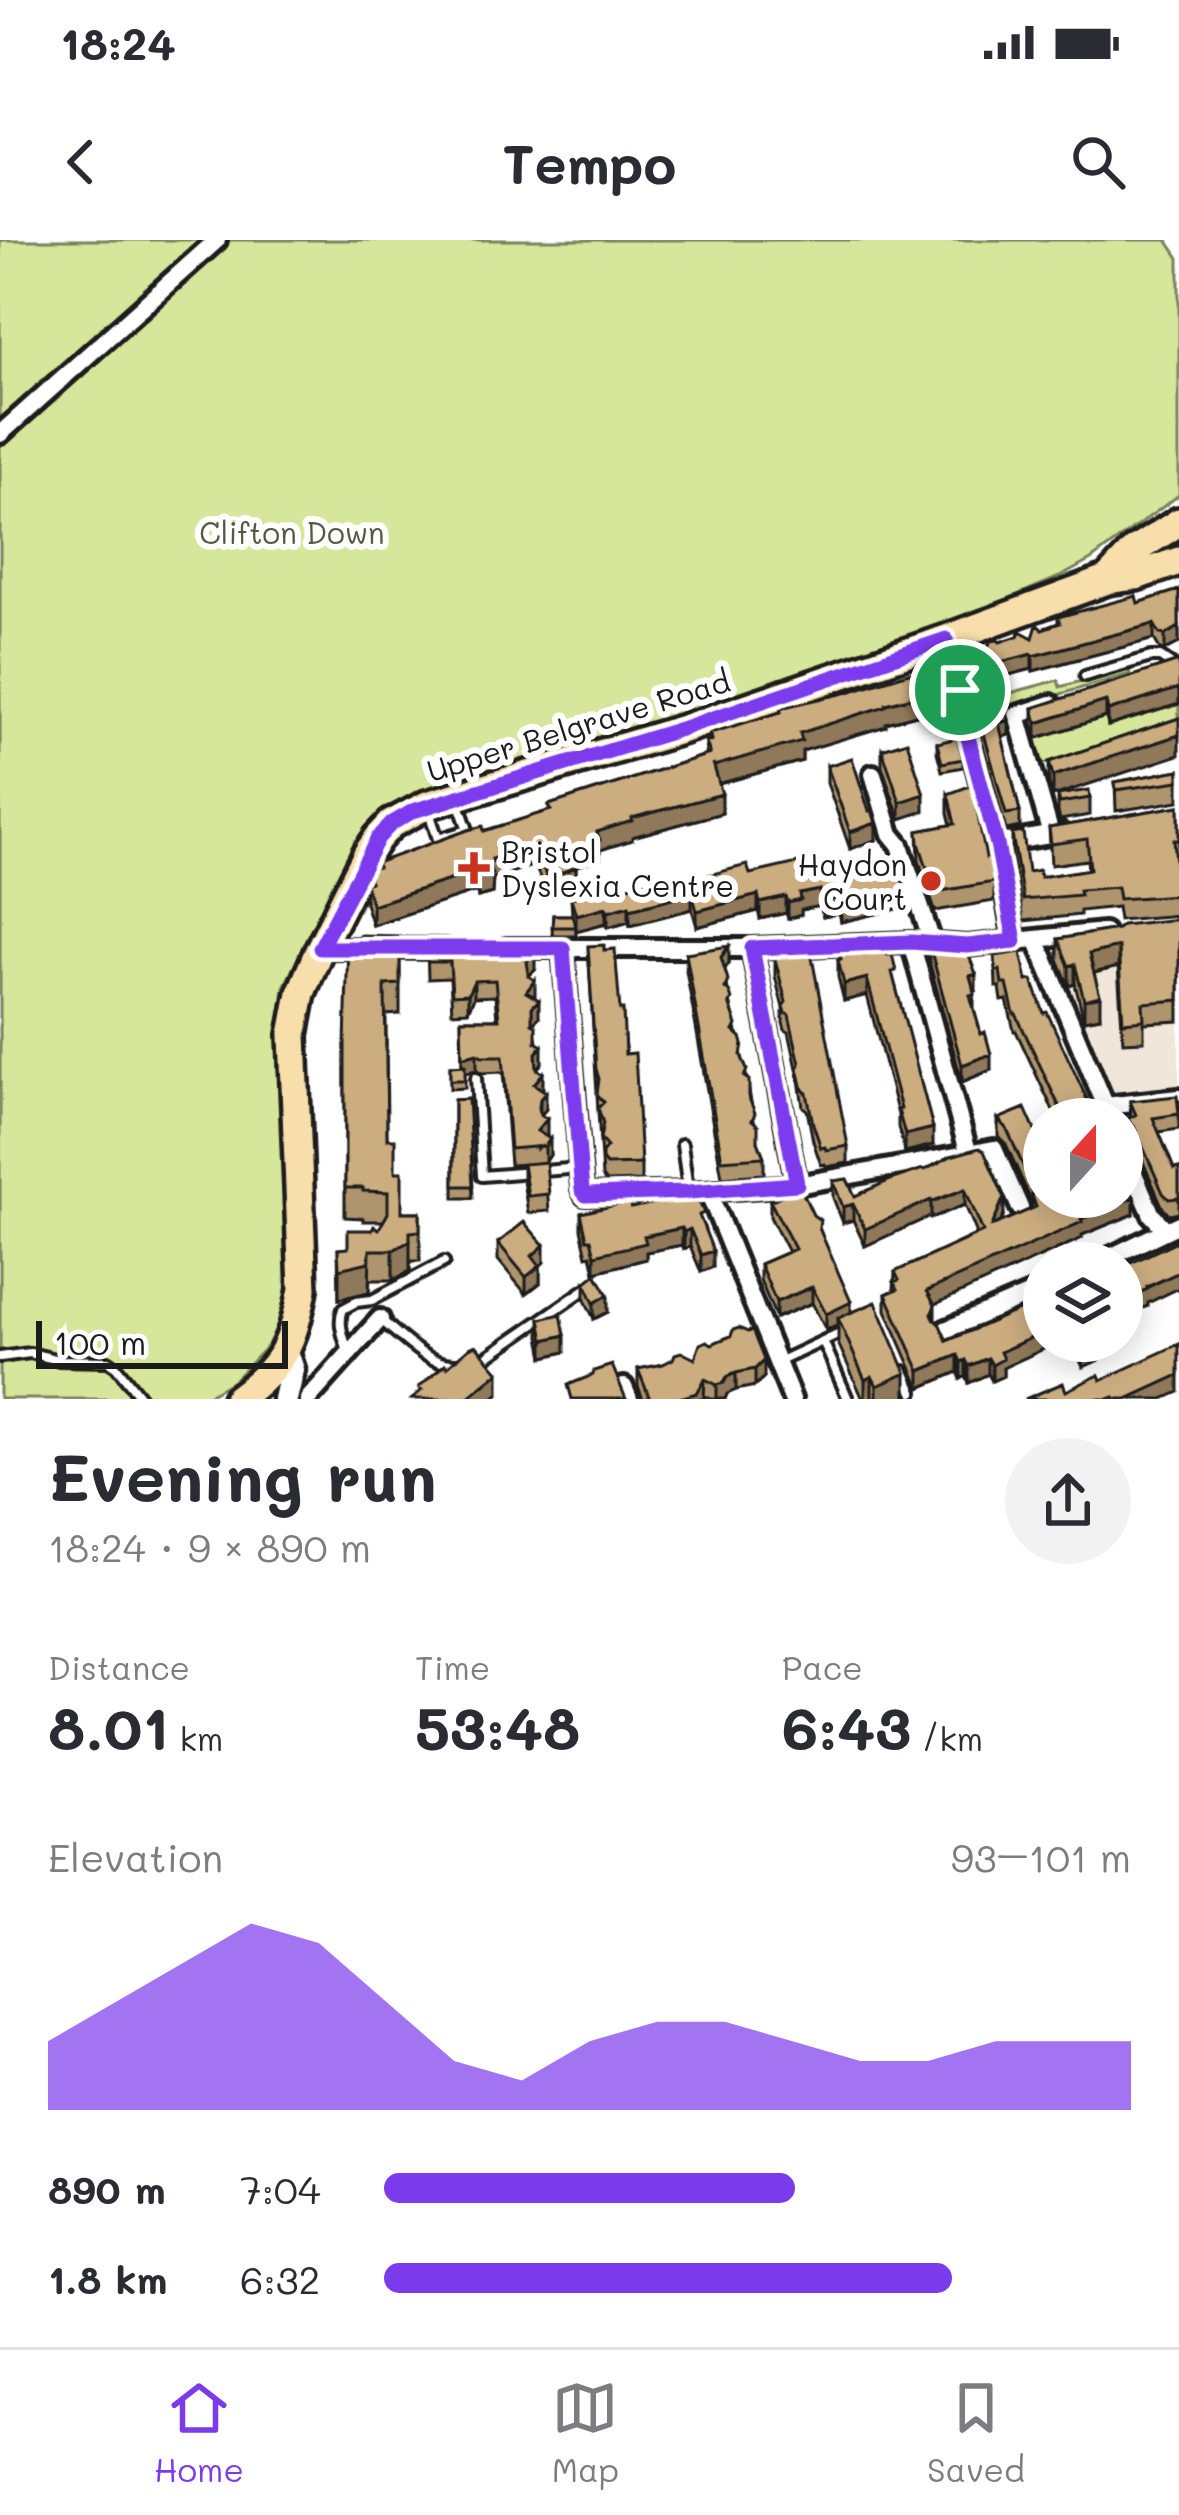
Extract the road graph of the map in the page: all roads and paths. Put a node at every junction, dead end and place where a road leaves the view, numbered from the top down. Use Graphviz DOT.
graph roads {
  1 [pos="218,240"];
  2 [pos="0,434"];
  3 [pos="1179,522"];
  4 [pos="1179,561"];
  5 [pos="1107,580"];
  6 [pos="946,639"];
  7 [pos="1175,664"];
  8 [pos="1084,685"];
  9 [pos="1061,701"];
  10 [pos="1056,767"];
  11 [pos="873,774"];
  12 [pos="1035,774"];
  13 [pos="1072,831"];
  14 [pos="1051,835"];
  15 [pos="997,844"];
  16 [pos="1115,931"];
  17 [pos="1036,940"];
  18 [pos="1015,941"];
  19 [pos="911,942"];
  20 [pos="932,942"];
  21 [pos="320,948"];
  22 [pos="563,948"];
  23 [pos="752,948"];
  24 [pos="473,949"];
  25 [pos="496,949"];
  26 [pos="476,1078"];
  27 [pos="1102,1098"];
  28 [pos="1179,1098"];
  29 [pos="1143,1106"];
  30 [pos="682,1144"];
  31 [pos="969,1155"];
  32 [pos="580,1168"];
  33 [pos="797,1184"];
  34 [pos="708,1191"];
  35 [pos="688,1192"];
  36 [pos="1143,1194"];
  37 [pos="1020,1208"];
  38 [pos="1173,1227"];
  39 [pos="1142,1242"];
  40 [pos="444,1262"];
  41 [pos="587,1288"];
  42 [pos="1023,1297"];
  43 [pos="380,1319"];
  44 [pos="860,1323"];
  45 [pos="945,1330"];
  46 [pos="823,1341"];
  47 [pos="286,1352"];
  48 [pos="349,1353"];
  49 [pos="0,1357"];
  50 [pos="899,1360"];
  51 [pos="776,1362"];
  52 [pos="913,1392"];
  53 [pos="142,1399"];
  54 [pos="238,1399"];
  55 [pos="284,1399"];
  56 [pos="308,1399"];
  57 [pos="792,1399"];
  58 [pos="848,1399"];
  1 -- 2 [label="street"];
  3 -- 5 [label="main road, Upper Belgrave Road"];
  4 -- 5 [label="main road, Upper Belgrave Road"];
  5 -- 6 [label="main road, Upper Belgrave Road"];
  6 -- 15 [label="street"];
  6 -- 21 [label="main road, Upper Belgrave Road"];
  7 -- 8 [label="street"];
  9 -- 12 [label="street"];
  10 -- 12 [label="street"];
  11 -- 20 [label="street"];
  12 -- 14 [label="street"];
  13 -- 14 [label="street"];
  14 -- 15 [label="street"];
  15 -- 18 [label="street"];
  16 -- 17 [label="street"];
  17 -- 18 [label="street"];
  17 -- 27 [label="street"];
  18 -- 20 [label="street"];
  19 -- 20 [label="street"];
  19 -- 23 [label="street"];
  19 -- 31 [label="street"];
  21 -- 24 [label="street"];
  21 -- 47 [label="main road, Upper Belgrave Road"];
  22 -- 23 [label="street"];
  22 -- 25 [label="street"];
  22 -- 32 [label="street"];
  23 -- 33 [label="street"];
  26 -- 32 [label="lane"];
  28 -- 29 [label="street"];
  30 -- 35 [label="lane"];
  31 -- 33 [label="street"];
  31 -- 37 [label="street"];
  32 -- 35 [label="street"];
  33 -- 34 [label="street"];
  34 -- 35 [label="street"];
  34 -- 51 [label="street"];
  36 -- 38 [label="street"];
  38 -- 39 [label="street"];
  40 -- 48 [label="lane"];
  41 -- 43 [label="lane"];
  42 -- 45 [label="street"];
  43 -- 48 [label="street"];
  44 -- 46 [label="lane"];
  46 -- 51 [label="lane"];
  46 -- 58 [label="lane"];
  47 -- 54 [label="main road"];
  47 -- 55 [label="main road"];
  48 -- 56 [label="street"];
  49 -- 53 [label="lane"];
  50 -- 52 [label="lane"];
  51 -- 57 [label="street"];
}
